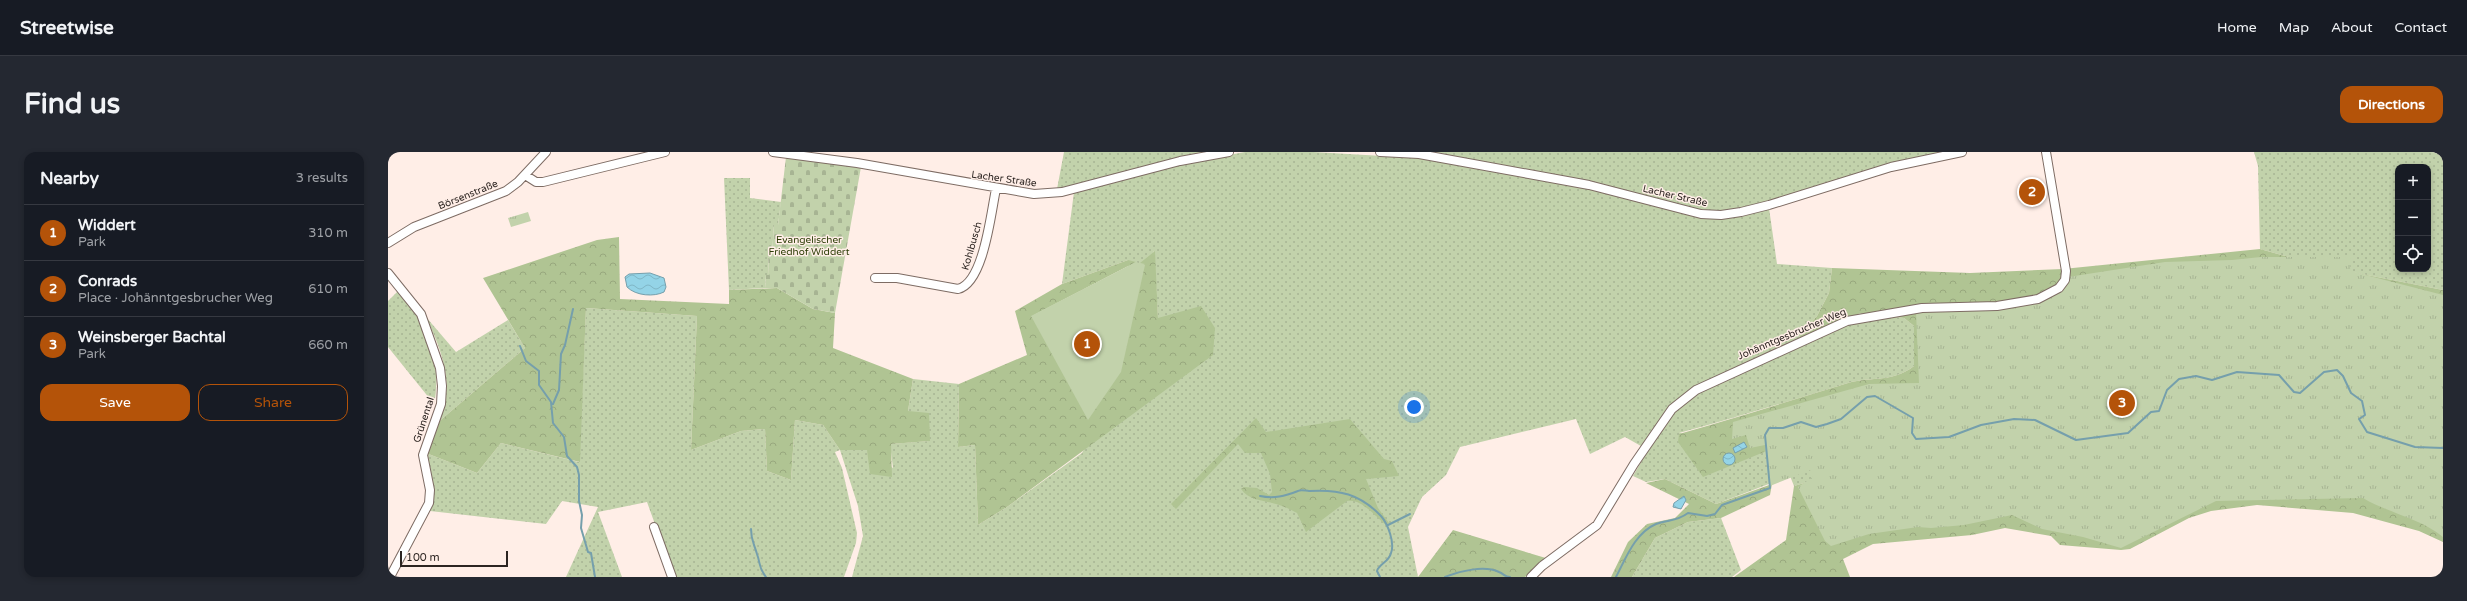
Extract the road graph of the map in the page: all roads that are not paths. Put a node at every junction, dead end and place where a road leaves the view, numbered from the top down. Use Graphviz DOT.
graph roads {
  1 [pos="546,152"];
  2 [pos="665,152"];
  3 [pos="773,152"];
  4 [pos="1230,152"];
  5 [pos="1380,152"];
  6 [pos="1962,152"];
  7 [pos="2046,152"];
  8 [pos="792,153"];
  9 [pos="823,155"];
  10 [pos="525,175"];
  11 [pos="996,189"];
  12 [pos="388,243"];
  13 [pos="388,273"];
  14 [pos="875,278"];
  15 [pos="654,527"];
  16 [pos="1531,576"];
  17 [pos="390,577"];
  18 [pos="672,577"];
  1 -- 10 [label="street, Börsenstraße"];
  2 -- 10 [label="street"];
  3 -- 8 [label="street, Lacher Straße"];
  4 -- 11 [label="street, Lacher Straße"];
  5 -- 6 [label="street, Lacher Straße"];
  7 -- 16 [label="street, Johänntgesbrucher Weg"];
  8 -- 9 [label="street, Lacher Straße"];
  9 -- 11 [label="street, Lacher Straße"];
  10 -- 12 [label="street, Börsenstraße"];
  11 -- 14 [label="street, Kohlbusch"];
  13 -- 17 [label="street, Grünental"];
  15 -- 18 [label="street"];
}
